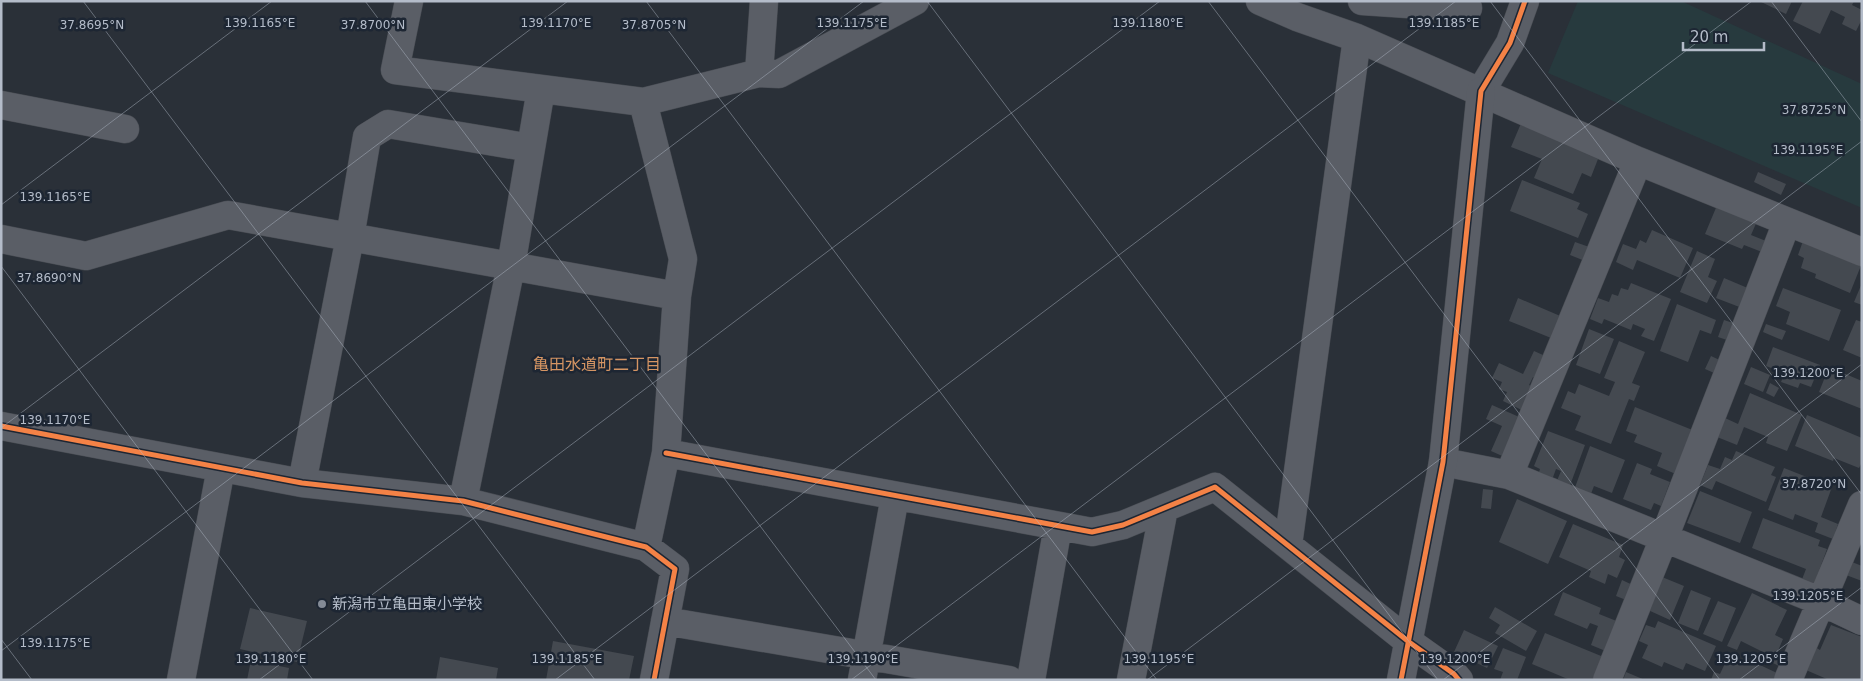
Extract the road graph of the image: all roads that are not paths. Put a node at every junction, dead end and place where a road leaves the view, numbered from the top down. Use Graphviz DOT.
graph roads {
  1 [pos="409,1"];
  2 [pos="764,1"];
  3 [pos="915,1"];
  4 [pos="1260,1"];
  5 [pos="1362,1"];
  6 [pos="1506,1"];
  7 [pos="1525,1"];
  8 [pos="1468,8"];
  9 [pos="1357,38"];
  10 [pos="1510,43"];
  11 [pos="759,73"];
  12 [pos="541,89"];
  13 [pos="1480,90"];
  14 [pos="643,102"];
  15 [pos="1,105"];
  16 [pos="125,129"];
  17 [pos="531,148"];
  18 [pos="1638,161"];
  19 [pos="1787,222"];
  20 [pos="350,237"];
  21 [pos="1,240"];
  22 [pos="1862,252"];
  23 [pos="511,266"];
  24 [pos="677,296"];
  25 [pos="1,426"];
  26 [pos="666,453"];
  27 [pos="1443,462"];
  28 [pos="222,468"];
  29 [pos="1509,475"];
  30 [pos="302,483"];
  31 [pos="895,496"];
  32 [pos="463,501"];
  33 [pos="1862,505"];
  34 [pos="1164,508"];
  35 [pos="1058,526"];
  36 [pos="1664,538"];
  37 [pos="1288,545"];
  38 [pos="646,547"];
  39 [pos="1820,601"];
  40 [pos="665,621"];
  41 [pos="1862,621"];
  42 [pos="1409,642"];
  43 [pos="864,667"];
  44 [pos="181,680"];
  45 [pos="654,680"];
  46 [pos="1009,680"];
  47 [pos="1031,680"];
  48 [pos="1131,680"];
  49 [pos="1401,680"];
  50 [pos="1459,680"];
  51 [pos="1607,680"];
  52 [pos="1788,680"];
  1 -- 12 [label="street"];
  2 -- 11 [label="street"];
  3 -- 11 [label="street"];
  4 -- 9 [label="street"];
  5 -- 8 [label="street"];
  6 -- 10 [label="street"];
  7 -- 10 [label="street"];
  9 -- 13 [label="street"];
  9 -- 37 [label="street"];
  10 -- 13 [label="street"];
  11 -- 14 [label="street"];
  12 -- 14 [label="street"];
  12 -- 17 [label="street"];
  13 -- 18 [label="street"];
  13 -- 27 [label="street"];
  14 -- 24 [label="street"];
  15 -- 16 [label="street"];
  17 -- 20 [label="street"];
  17 -- 23 [label="street"];
  18 -- 19 [label="street"];
  18 -- 29 [label="street"];
  19 -- 22 [label="street"];
  19 -- 36 [label="street"];
  20 -- 21 [label="street"];
  20 -- 23 [label="street"];
  20 -- 30 [label="street"];
  23 -- 24 [label="street"];
  23 -- 32 [label="street"];
  24 -- 26 [label="street"];
  25 -- 28 [label="street"];
  26 -- 31 [label="street"];
  26 -- 38 [label="street"];
  27 -- 29 [label="street"];
  27 -- 42 [label="street"];
  28 -- 30 [label="street"];
  28 -- 44 [label="street"];
  29 -- 36 [label="street"];
  30 -- 32 [label="street"];
  31 -- 35 [label="street"];
  31 -- 43 [label="street"];
  32 -- 38 [label="street"];
  33 -- 39 [label="street"];
  34 -- 35 [label="street"];
  34 -- 37 [label="street"];
  34 -- 48 [label="street"];
  35 -- 47 [label="street"];
  36 -- 39 [label="street"];
  36 -- 51 [label="street"];
  37 -- 42 [label="street"];
  38 -- 40 [label="street"];
  39 -- 41 [label="street"];
  39 -- 52 [label="street"];
  40 -- 43 [label="street"];
  40 -- 45 [label="street"];
  42 -- 49 [label="street"];
  42 -- 50 [label="street"];
  43 -- 46 [label="street"];
}
